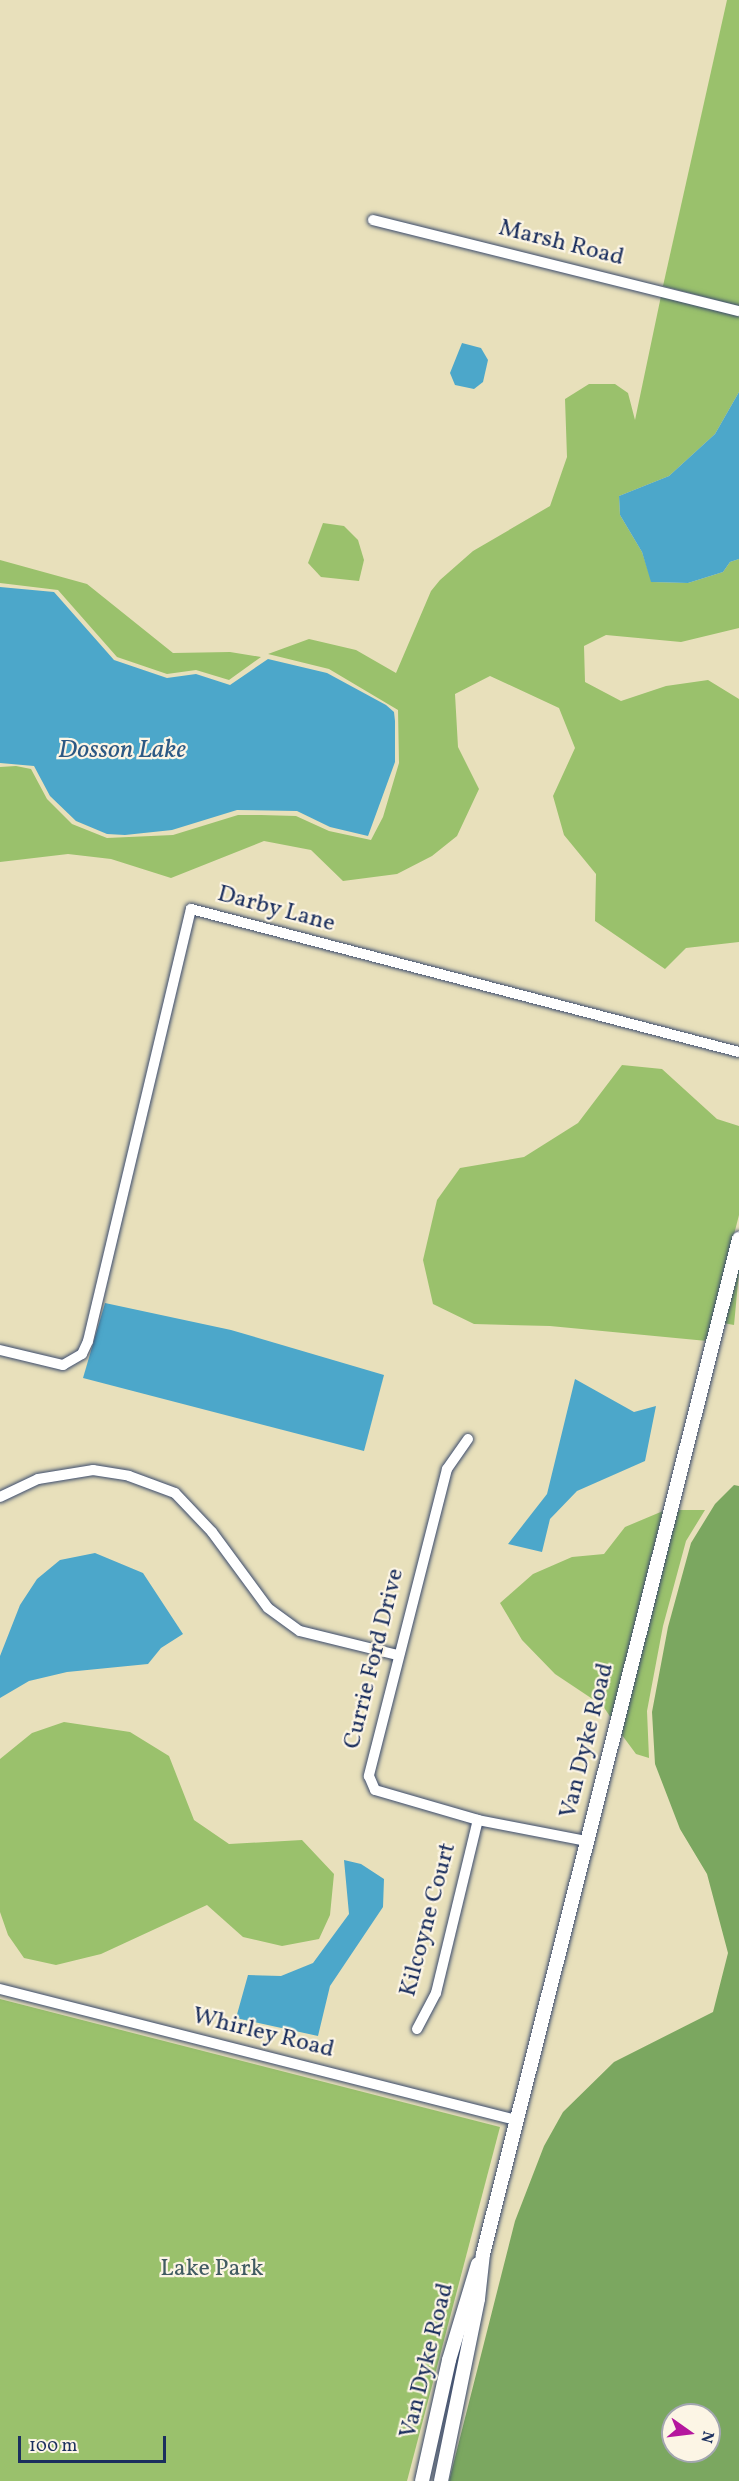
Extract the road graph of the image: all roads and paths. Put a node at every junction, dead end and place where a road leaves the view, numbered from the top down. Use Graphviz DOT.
graph roads {
  1 [pos="373,220"];
  2 [pos="739,311"];
  3 [pos="739,1052"];
  4 [pos="739,1239"];
  5 [pos="0,1350"];
  6 [pos="468,1439"];
  7 [pos="0,1497"];
  8 [pos="398,1655"];
  9 [pos="478,1820"];
  10 [pos="586,1841"];
  11 [pos="0,1989"];
  12 [pos="417,2029"];
  13 [pos="516,2120"];
  14 [pos="483,2254"];
  15 [pos="422,2481"];
  16 [pos="441,2481"];
  1 -- 2 [label="street, Marsh Road"];
  3 -- 5 [label="street, Darby Lane"];
  4 -- 10 [label="main road, Van Dyke Road"];
  6 -- 8 [label="street, Currie Ford Drive"];
  7 -- 8 [label="street"];
  8 -- 9 [label="street, Currie Ford Drive"];
  9 -- 10 [label="street, Currie Ford Drive"];
  9 -- 12 [label="street, Kilcoyne Court"];
  10 -- 13 [label="main road, Van Dyke Road"];
  11 -- 13 [label="street, Whirley Road"];
  13 -- 14 [label="main road, Van Dyke Road"];
  14 -- 15 [label="main road, Van Dyke Road"];
  14 -- 16 [label="main road, Van Dyke Road"];
}
